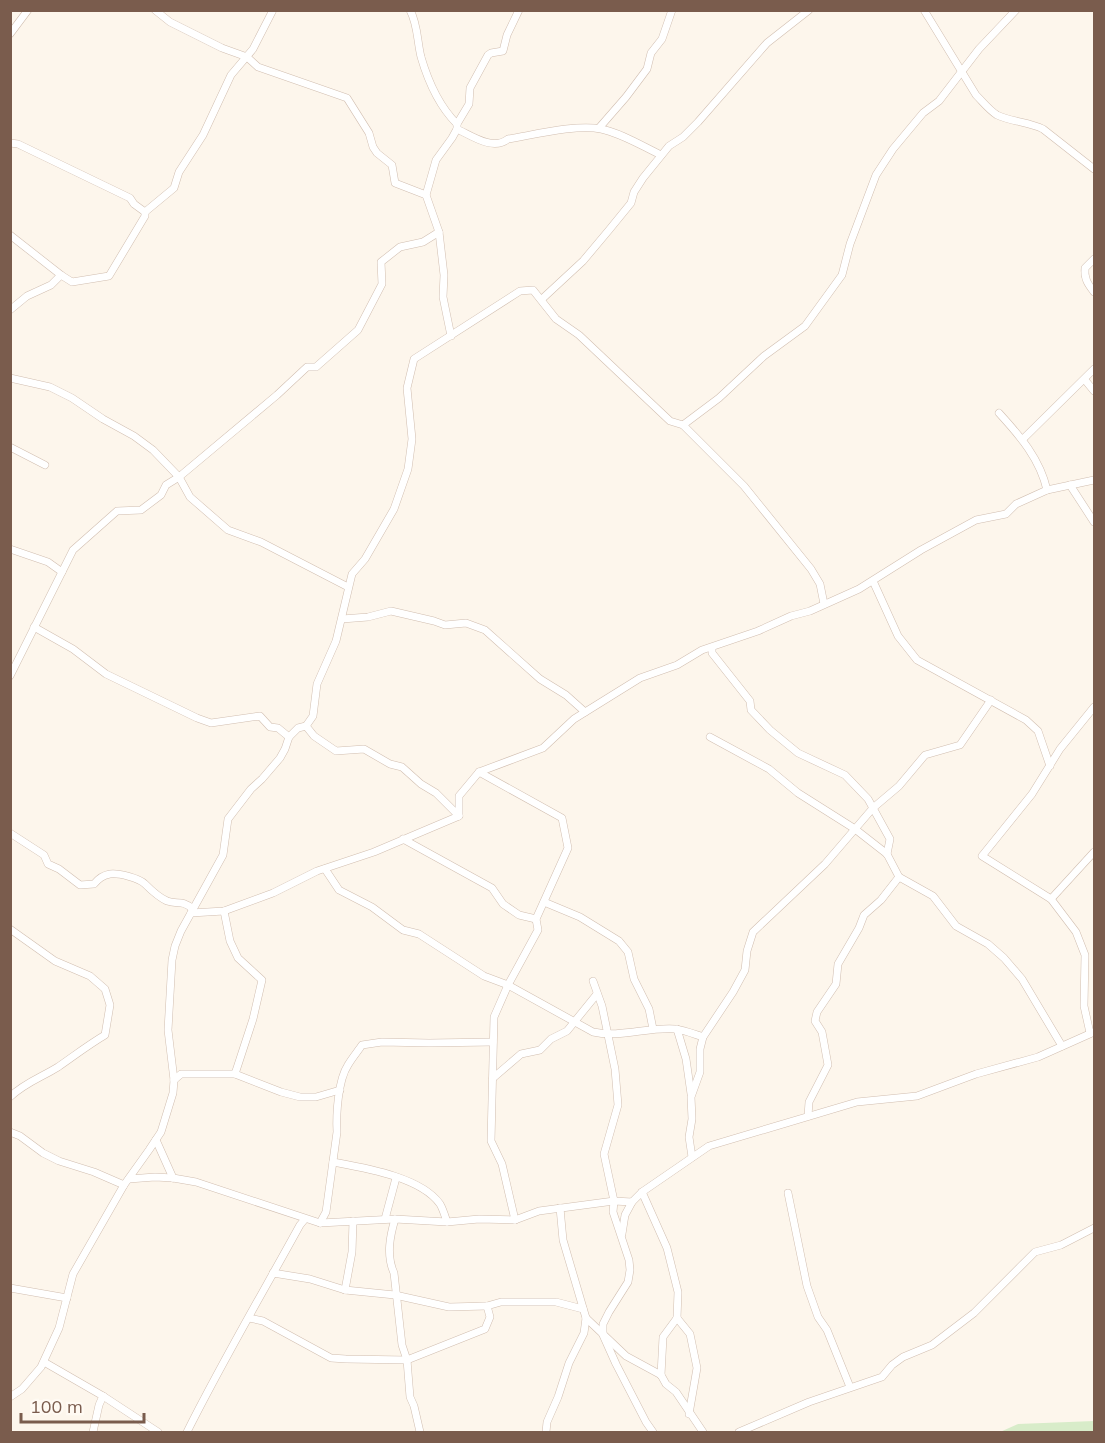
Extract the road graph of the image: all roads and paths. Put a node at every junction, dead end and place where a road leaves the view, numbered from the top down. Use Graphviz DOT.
graph roads {
  1 [pos="28,10"];
  2 [pos="155,10"];
  3 [pos="273,10"];
  4 [pos="410,10"];
  5 [pos="519,10"];
  6 [pos="672,10"];
  7 [pos="809,10"];
  8 [pos="924,10"];
  9 [pos="1016,10"];
  10 [pos="10,34"];
  11 [pos="247,57"];
  12 [pos="962,72"];
  13 [pos="457,126"];
  14 [pos="599,128"];
  15 [pos="10,142"];
  16 [pos="661,155"];
  17 [pos="1095,169"];
  18 [pos="426,195"];
  19 [pos="145,212"];
  20 [pos="439,232"];
  21 [pos="10,235"];
  22 [pos="1095,259"];
  23 [pos="61,275"];
  24 [pos="1095,292"];
  25 [pos="542,299"];
  26 [pos="10,310"];
  27 [pos="451,336"];
  28 [pos="1095,369"];
  29 [pos="10,378"];
  30 [pos="1085,380"];
  31 [pos="1095,391"];
  32 [pos="999,413"];
  33 [pos="683,424"];
  34 [pos="1023,439"];
  35 [pos="10,447"];
  36 [pos="45,465"];
  37 [pos="179,477"];
  38 [pos="1095,480"];
  39 [pos="1070,485"];
  40 [pos="1047,490"];
  41 [pos="1095,522"];
  42 [pos="10,549"];
  43 [pos="62,572"];
  44 [pos="873,581"];
  45 [pos="348,587"];
  46 [pos="824,604"];
  47 [pos="342,619"];
  48 [pos="34,627"];
  49 [pos="712,648"];
  50 [pos="10,676"];
  51 [pos="991,700"];
  52 [pos="1095,707"];
  53 [pos="585,712"];
  54 [pos="306,726"];
  55 [pos="288,737"];
  56 [pos="710,737"];
  57 [pos="1050,766"];
  58 [pos="479,772"];
  59 [pos="873,808"];
  60 [pos="459,816"];
  61 [pos="855,829"];
  62 [pos="10,833"];
  63 [pos="403,839"];
  64 [pos="1095,852"];
  65 [pos="887,854"];
  66 [pos="325,869"];
  67 [pos="899,877"];
  68 [pos="1051,899"];
  69 [pos="544,902"];
  70 [pos="192,911"];
  71 [pos="224,911"];
  72 [pos="536,919"];
  73 [pos="10,929"];
  74 [pos="593,981"];
  75 [pos="508,985"];
  76 [pos="597,994"];
  77 [pos="574,1023"];
  78 [pos="653,1029"];
  79 [pos="677,1029"];
  80 [pos="1092,1033"];
  81 [pos="607,1035"];
  82 [pos="703,1037"];
  83 [pos="493,1042"];
  84 [pos="1062,1046"];
  85 [pos="235,1074"];
  86 [pos="493,1078"];
  87 [pos="174,1080"];
  88 [pos="340,1090"];
  89 [pos="10,1097"];
  90 [pos="691,1097"];
  91 [pos="808,1116"];
  92 [pos="10,1132"];
  93 [pos="156,1140"];
  94 [pos="692,1157"];
  95 [pos="333,1162"];
  96 [pos="173,1178"];
  97 [pos="396,1178"];
  98 [pos="126,1182"];
  99 [pos="642,1192"];
  100 [pos="788,1193"];
  101 [pos="614,1201"];
  102 [pos="632,1202"];
  103 [pos="560,1208"];
  104 [pos="305,1219"];
  105 [pos="385,1219"];
  106 [pos="395,1219"];
  107 [pos="515,1220"];
  108 [pos="353,1221"];
  109 [pos="447,1222"];
  110 [pos="320,1223"];
  111 [pos="1095,1228"];
  112 [pos="621,1236"];
  113 [pos="273,1273"];
  114 [pos="10,1288"];
  115 [pos="345,1290"];
  116 [pos="395,1295"];
  117 [pos="67,1298"];
  118 [pos="487,1306"];
  119 [pos="584,1309"];
  120 [pos="249,1318"];
  121 [pos="586,1318"];
  122 [pos="677,1318"];
  123 [pos="603,1335"];
  124 [pos="407,1360"];
  125 [pos="44,1362"];
  126 [pos="661,1375"];
  127 [pos="850,1388"];
  128 [pos="103,1396"];
  129 [pos="10,1397"];
  130 [pos="689,1414"];
  131 [pos="93,1432"];
  132 [pos="158,1432"];
  133 [pos="187,1432"];
  134 [pos="420,1432"];
  135 [pos="546,1432"];
  136 [pos="653,1432"];
  137 [pos="703,1432"];
  138 [pos="739,1432"];
  1 -- 10 [label="street"];
  2 -- 11 [label="street"];
  3 -- 11 [label="street"];
  4 -- 13 [label="street"];
  5 -- 13 [label="street"];
  6 -- 14 [label="street"];
  7 -- 16 [label="street"];
  8 -- 12 [label="street"];
  9 -- 12 [label="street"];
  11 -- 18 [label="street"];
  11 -- 19 [label="street"];
  12 -- 17 [label="street"];
  12 -- 33 [label="street"];
  13 -- 14 [label="street"];
  13 -- 18 [label="street"];
  14 -- 16 [label="street"];
  15 -- 19 [label="street"];
  16 -- 25 [label="street"];
  18 -- 20 [label="street"];
  19 -- 23 [label="street"];
  20 -- 27 [label="street"];
  20 -- 37 [label="street"];
  21 -- 23 [label="street"];
  22 -- 24 [label="street"];
  23 -- 26 [label="street"];
  25 -- 27 [label="street"];
  25 -- 33 [label="street"];
  27 -- 45 [label="street"];
  28 -- 30 [label="street"];
  29 -- 37 [label="street"];
  30 -- 31 [label="street"];
  30 -- 34 [label="street"];
  32 -- 34 [label="street"];
  33 -- 46 [label="street"];
  34 -- 40 [label="street"];
  35 -- 36 [label="street"];
  37 -- 43 [label="street"];
  37 -- 45 [label="street"];
  38 -- 39 [label="street"];
  39 -- 40 [label="street"];
  39 -- 41 [label="street"];
  40 -- 44 [label="street"];
  42 -- 43 [label="street"];
  43 -- 48 [label="street"];
  44 -- 46 [label="street"];
  44 -- 51 [label="street"];
  45 -- 47 [label="street"];
  46 -- 49 [label="street"];
  47 -- 53 [label="street"];
  47 -- 54 [label="street"];
  48 -- 50 [label="street"];
  48 -- 55 [label="street"];
  49 -- 53 [label="street"];
  49 -- 59 [label="street"];
  51 -- 57 [label="street"];
  51 -- 59 [label="street"];
  52 -- 57 [label="street"];
  53 -- 58 [label="street"];
  54 -- 55 [label="street"];
  54 -- 60 [label="street"];
  55 -- 70 [label="street"];
  56 -- 61 [label="street"];
  57 -- 68 [label="street"];
  58 -- 60 [label="street"];
  58 -- 69 [label="street"];
  59 -- 61 [label="street"];
  59 -- 65 [label="street"];
  60 -- 63 [label="street"];
  61 -- 65 [label="street"];
  61 -- 82 [label="street"];
  62 -- 70 [label="street"];
  63 -- 66 [label="street"];
  63 -- 72 [label="street"];
  64 -- 68 [label="street"];
  65 -- 67 [label="street"];
  66 -- 71 [label="street"];
  66 -- 75 [label="street"];
  67 -- 84 [label="street"];
  67 -- 91 [label="street"];
  68 -- 80 [label="street"];
  69 -- 72 [label="street"];
  69 -- 78 [label="street"];
  70 -- 71 [label="street"];
  70 -- 87 [label="street"];
  71 -- 85 [label="street"];
  72 -- 75 [label="street"];
  73 -- 89 [label="street"];
  74 -- 76 [label="street"];
  75 -- 77 [label="street"];
  75 -- 83 [label="street"];
  76 -- 77 [label="street"];
  76 -- 81 [label="street"];
  77 -- 81 [label="street"];
  77 -- 86 [label="street"];
  78 -- 79 [label="street"];
  78 -- 81 [label="street"];
  79 -- 82 [label="street"];
  79 -- 90 [label="street"];
  80 -- 84 [label="street"];
  81 -- 101 [label="street"];
  82 -- 90 [label="street"];
  83 -- 86 [label="street"];
  83 -- 88 [label="street"];
  84 -- 91 [label="street"];
  85 -- 87 [label="street"];
  85 -- 88 [label="street"];
  86 -- 107 [label="street"];
  87 -- 93 [label="street"];
  88 -- 95 [label="street"];
  90 -- 94 [label="street"];
  91 -- 94 [label="street"];
  92 -- 98 [label="street"];
  93 -- 96 [label="street"];
  93 -- 98 [label="street"];
  94 -- 99 [label="street"];
  95 -- 97 [label="street"];
  95 -- 110 [label="street"];
  96 -- 98 [label="street"];
  96 -- 104 [label="street"];
  97 -- 105 [label="street"];
  97 -- 109 [label="street"];
  98 -- 117 [label="street"];
  99 -- 102 [label="street"];
  99 -- 122 [label="street"];
  100 -- 127 [label="street"];
  101 -- 102 [label="street"];
  101 -- 103 [label="street"];
  101 -- 112 [label="street"];
  102 -- 112 [label="street"];
  103 -- 107 [label="street"];
  103 -- 119 [label="street"];
  104 -- 110 [label="street"];
  104 -- 113 [label="street"];
  105 -- 106 [label="street"];
  105 -- 108 [label="street"];
  106 -- 109 [label="street"];
  106 -- 116 [label="street"];
  107 -- 109 [label="street"];
  108 -- 110 [label="street"];
  108 -- 115 [label="street"];
  111 -- 127 [label="street"];
  112 -- 123 [label="street"];
  113 -- 115 [label="street"];
  113 -- 120 [label="street"];
  114 -- 117 [label="street"];
  115 -- 116 [label="street"];
  116 -- 118 [label="street"];
  116 -- 124 [label="street"];
  117 -- 125 [label="street"];
  118 -- 119 [label="street"];
  118 -- 124 [label="street"];
  119 -- 121 [label="street"];
  120 -- 124 [label="street"];
  120 -- 133 [label="street"];
  121 -- 123 [label="street"];
  121 -- 135 [label="street"];
  122 -- 126 [label="street"];
  122 -- 130 [label="street"];
  123 -- 126 [label="street"];
  123 -- 136 [label="street"];
  124 -- 134 [label="street"];
  125 -- 128 [label="street"];
  125 -- 129 [label="street"];
  126 -- 130 [label="street"];
  127 -- 138 [label="street"];
  128 -- 131 [label="street"];
  128 -- 132 [label="street"];
  130 -- 137 [label="street"];
}
